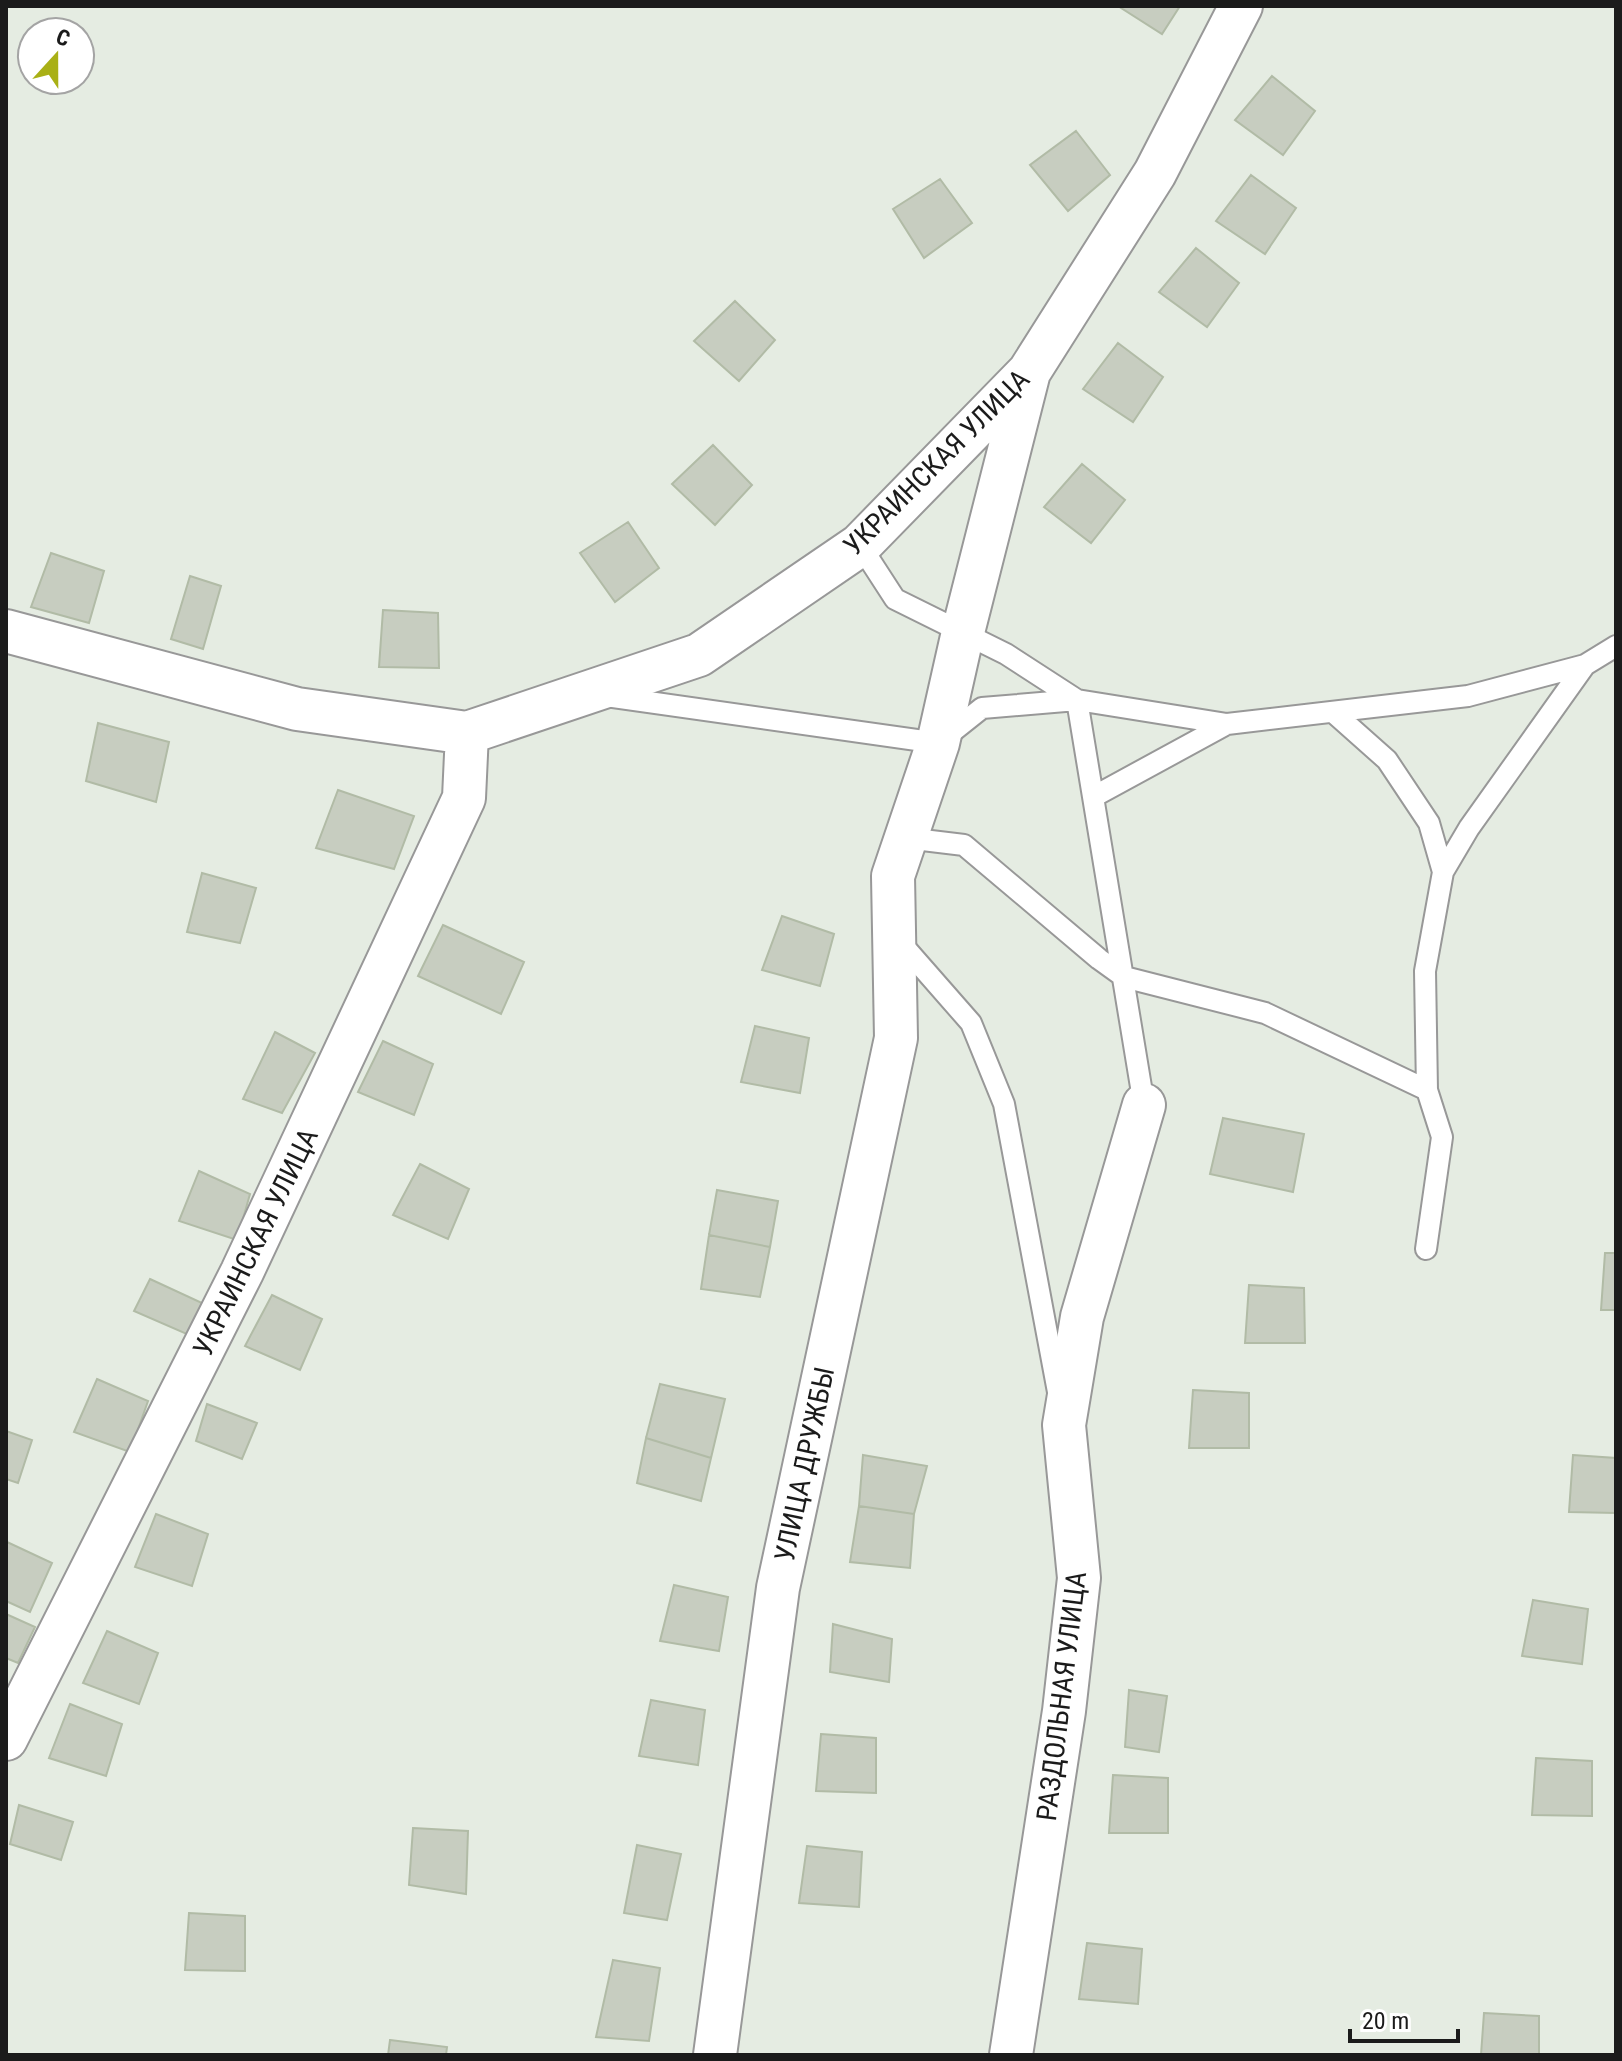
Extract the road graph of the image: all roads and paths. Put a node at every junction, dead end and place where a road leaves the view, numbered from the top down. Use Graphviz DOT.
graph roads {
  1 [pos="1241,6"];
  2 [pos="1029,372"];
  3 [pos="860,545"];
  4 [pos="6,631"];
  5 [pos="963,632"];
  6 [pos="1616,646"];
  7 [pos="1585,665"];
  8 [pos="587,693"];
  9 [pos="1077,700"];
  10 [pos="1333,712"];
  11 [pos="1227,724"];
  12 [pos="467,733"];
  13 [pos="938,743"];
  14 [pos="1093,797"];
  15 [pos="900,857"];
  16 [pos="1443,872"];
  17 [pos="894,936"];
  18 [pos="1124,977"];
  19 [pos="1427,1090"];
  20 [pos="1144,1105"];
  21 [pos="1426,1249"];
  22 [pos="1064,1425"];
  23 [pos="6,1739"];
  24 [pos="715,2055"];
  25 [pos="1011,2055"];
  1 -- 2 [label="street, УКРАИНСКАЯ УЛИЦА"];
  2 -- 3 [label="street, УКРАИНСКАЯ УЛИЦА"];
  2 -- 5 [label="street, УЛИЦА ДРУЖБЫ"];
  3 -- 5 [label="lane"];
  3 -- 8 [label="street, УКРАИНСКАЯ УЛИЦА"];
  4 -- 12 [label="street, УКРАИНСКАЯ УЛИЦА"];
  5 -- 9 [label="lane"];
  5 -- 13 [label="street, УЛИЦА ДРУЖБЫ"];
  6 -- 7 [label="lane"];
  7 -- 10 [label="lane"];
  7 -- 16 [label="lane"];
  8 -- 12 [label="street, УКРАИНСКАЯ УЛИЦА"];
  8 -- 13 [label="lane"];
  9 -- 11 [label="lane"];
  9 -- 13 [label="lane"];
  9 -- 14 [label="lane"];
  10 -- 11 [label="lane"];
  10 -- 16 [label="lane"];
  11 -- 14 [label="lane"];
  12 -- 23 [label="street, УКРАИНСКАЯ УЛИЦА"];
  13 -- 15 [label="street, УЛИЦА ДРУЖБЫ"];
  14 -- 18 [label="lane"];
  15 -- 17 [label="street, УЛИЦА ДРУЖБЫ"];
  15 -- 18 [label="lane"];
  16 -- 19 [label="lane"];
  17 -- 22 [label="lane"];
  17 -- 24 [label="street, УЛИЦА ДРУЖБЫ"];
  18 -- 19 [label="lane"];
  18 -- 20 [label="lane"];
  19 -- 21 [label="lane"];
  20 -- 22 [label="street, РАЗДОЛЬНАЯ УЛИЦА"];
  22 -- 25 [label="street, РАЗДОЛЬНАЯ УЛИЦА"];
}
